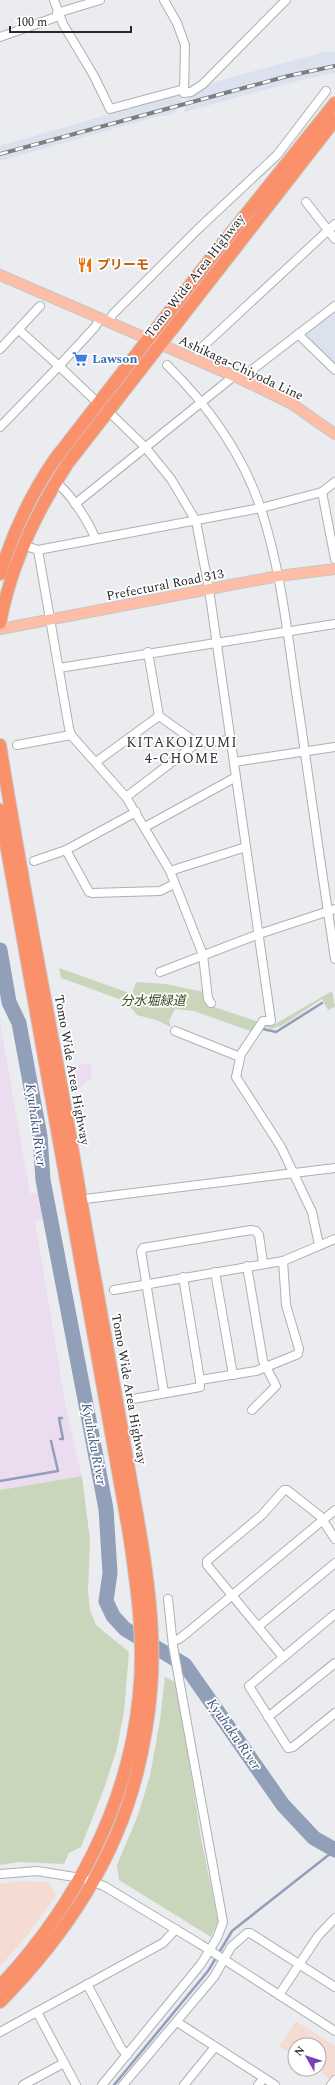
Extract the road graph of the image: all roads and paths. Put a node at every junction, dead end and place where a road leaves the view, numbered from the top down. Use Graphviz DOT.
graph roads {
  1 [pos="54,0"];
  2 [pos="100,0"];
  3 [pos="164,0"];
  4 [pos="286,0"];
  5 [pos="58,15"];
  6 [pos="0,37"];
  7 [pos="184,88"];
  8 [pos="326,91"];
  9 [pos="335,103"];
  10 [pos="335,120"];
  11 [pos="306,202"];
  12 [pos="335,224"];
  13 [pos="328,229"];
  14 [pos="335,239"];
  15 [pos="0,275"];
  16 [pos="40,306"];
  17 [pos="335,306"];
  18 [pos="104,321"];
  19 [pos="19,330"];
  20 [pos="298,334"];
  21 [pos="148,339"];
  22 [pos="160,344"];
  23 [pos="0,349"];
  24 [pos="198,351"];
  25 [pos="167,365"];
  26 [pos="60,366"];
  27 [pos="335,370"];
  28 [pos="239,378"];
  29 [pos="202,402"];
  30 [pos="98,403"];
  31 [pos="108,411"];
  32 [pos="0,427"];
  33 [pos="335,434"];
  34 [pos="145,448"];
  35 [pos="56,482"];
  36 [pos="335,482"];
  37 [pos="322,492"];
  38 [pos="75,504"];
  39 [pos="261,508"];
  40 [pos="196,521"];
  41 [pos="333,536"];
  42 [pos="95,538"];
  43 [pos="23,545"];
  44 [pos="38,550"];
  45 [pos="335,559"];
  46 [pos="2,560"];
  47 [pos="335,569"];
  48 [pos="0,574"];
  49 [pos="278,576"];
  50 [pos="209,589"];
  51 [pos="50,620"];
  52 [pos="0,623"];
  53 [pos="335,624"];
  54 [pos="0,629"];
  55 [pos="287,631"];
  56 [pos="217,642"];
  57 [pos="148,652"];
  58 [pos="59,668"];
  59 [pos="159,716"];
  60 [pos="71,734"];
  61 [pos="231,740"];
  62 [pos="197,743"];
  63 [pos="0,745"];
  64 [pos="18,745"];
  65 [pos="335,747"];
  66 [pos="305,752"];
  67 [pos="96,762"];
  68 [pos="234,762"];
  69 [pos="236,777"];
  70 [pos="126,797"];
  71 [pos="0,810"];
  72 [pos="136,812"];
  73 [pos="145,827"];
  74 [pos="246,847"];
  75 [pos="66,850"];
  76 [pos="34,861"];
  77 [pos="170,871"];
  78 [pos="174,884"];
  79 [pos="332,910"];
  80 [pos="259,934"];
  81 [pos="203,955"];
  82 [pos="335,959"];
  83 [pos="160,972"];
  84 [pos="211,1003"];
  85 [pos="175,1031"];
  86 [pos="240,1057"];
  87 [pos="335,1168"];
  88 [pos="294,1174"];
  89 [pos="76,1200"];
  90 [pos="335,1239"];
  91 [pos="319,1246"];
  92 [pos="283,1260"];
  93 [pos="263,1263"];
  94 [pos="247,1266"];
  95 [pos="215,1272"];
  96 [pos="183,1278"];
  97 [pos="146,1284"];
  98 [pos="114,1290"];
  99 [pos="265,1368"];
  100 [pos="232,1375"];
  101 [pos="200,1380"];
  102 [pos="164,1392"];
  103 [pos="133,1399"];
  104 [pos="252,1410"];
  105 [pos="335,1510"];
  106 [pos="324,1520"];
  107 [pos="335,1539"];
  108 [pos="335,1563"];
  109 [pos="233,1595"];
  110 [pos="168,1599"];
  111 [pos="335,1614"];
  112 [pos="259,1626"];
  113 [pos="173,1643"];
  114 [pos="283,1657"];
  115 [pos="335,1663"];
  116 [pos="335,1713"];
  117 [pos="268,1717"];
  118 [pos="0,1874"];
  119 [pos="81,1878"];
  120 [pos="93,1882"];
  121 [pos="335,1918"];
  122 [pos="176,1929"];
  123 [pos="217,1955"];
  124 [pos="299,1964"];
  125 [pos="87,1984"];
  126 [pos="0,1986"];
  127 [pos="335,1987"];
  128 [pos="279,1995"];
  129 [pos="0,2002"];
  130 [pos="37,2012"];
  131 [pos="176,2022"];
  132 [pos="335,2031"];
  133 [pos="0,2032"];
  134 [pos="215,2048"];
  135 [pos="127,2054"];
  136 [pos="64,2063"];
  137 [pos="264,2078"];
  138 [pos="335,2080"];
  139 [pos="23,2085"];
  140 [pos="76,2085"];
  141 [pos="102,2085"];
  142 [pos="123,2085"];
  143 [pos="184,2085"];
  144 [pos="258,2085"];
  145 [pos="276,2085"];
  146 [pos="331,2085"];
  1 -- 5 [label="street"];
  2 -- 5 [label="street"];
  3 -- 7 [label="street"];
  4 -- 7 [label="street"];
  5 -- 6 [label="street"];
  5 -- 7 [label="street"];
  8 -- 18 [label="street"];
  9 -- 21 [label="highway, Tomo Wide Area Highway"];
  10 -- 22 [label="highway, Tomo Wide Area Highway"];
  11 -- 13 [label="street"];
  12 -- 13 [label="street"];
  13 -- 14 [label="street"];
  13 -- 24 [label="street"];
  15 -- 18 [label="main road, Ashikaga-Chiyoda Line"];
  16 -- 19 [label="street"];
  17 -- 20 [label="street"];
  18 -- 21 [label="main road, Ashikaga-Chiyoda Line"];
  18 -- 26 [label="street"];
  19 -- 23 [label="street"];
  19 -- 26 [label="street"];
  20 -- 27 [label="street"];
  20 -- 28 [label="street"];
  21 -- 22 [label="main road, Ashikaga-Chiyoda Line"];
  21 -- 30 [label="highway, Tomo Wide Area Highway"];
  22 -- 28 [label="main road, Ashikaga-Chiyoda Line"];
  22 -- 31 [label="highway, Tomo Wide Area Highway"];
  25 -- 29 [label="street"];
  26 -- 30 [label="street"];
  26 -- 32 [label="street"];
  28 -- 29 [label="street"];
  28 -- 33 [label="main road, Ashikaga-Chiyoda Line"];
  29 -- 34 [label="street"];
  29 -- 39 [label="street"];
  30 -- 46 [label="highway, Tomo Wide Area Highway"];
  31 -- 34 [label="street"];
  31 -- 35 [label="highway, Tomo Wide Area Highway"];
  34 -- 38 [label="street"];
  34 -- 40 [label="street"];
  35 -- 38 [label="street"];
  35 -- 43 [label="highway, Tomo Wide Area Highway"];
  36 -- 37 [label="street"];
  37 -- 39 [label="street"];
  37 -- 41 [label="street"];
  38 -- 42 [label="street"];
  39 -- 40 [label="street"];
  39 -- 49 [label="street"];
  40 -- 42 [label="street"];
  40 -- 50 [label="street"];
  41 -- 45 [label="street"];
  42 -- 44 [label="street"];
  43 -- 44 [label="street"];
  43 -- 52 [label="highway, Tomo Wide Area Highway"];
  44 -- 51 [label="street"];
  46 -- 48 [label="highway, Tomo Wide Area Highway"];
  47 -- 49 [label="main road, Prefectural Road 313"];
  49 -- 50 [label="main road, Prefectural Road 313"];
  49 -- 55 [label="street"];
  50 -- 51 [label="main road, Prefectural Road 313"];
  50 -- 56 [label="street"];
  51 -- 54 [label="main road, Prefectural Road 313"];
  51 -- 58 [label="street"];
  53 -- 55 [label="street"];
  55 -- 56 [label="street"];
  55 -- 66 [label="street"];
  56 -- 57 [label="street"];
  56 -- 61 [label="street"];
  57 -- 58 [label="street"];
  57 -- 59 [label="street"];
  58 -- 60 [label="street"];
  59 -- 62 [label="street"];
  59 -- 67 [label="street"];
  60 -- 64 [label="street"];
  60 -- 67 [label="street"];
  61 -- 62 [label="street"];
  61 -- 68 [label="street"];
  62 -- 70 [label="street"];
  63 -- 89 [label="highway, Tomo Wide Area Highway"];
  65 -- 66 [label="street"];
  66 -- 68 [label="street"];
  66 -- 79 [label="street"];
  67 -- 70 [label="street"];
  68 -- 69 [label="street"];
  69 -- 73 [label="street"];
  69 -- 74 [label="street"];
  70 -- 72 [label="street"];
  71 -- 89 [label="highway, Tomo Wide Area Highway"];
  72 -- 73 [label="street"];
  72 -- 75 [label="street"];
  73 -- 77 [label="street"];
  74 -- 77 [label="street"];
  74 -- 80 [label="street"];
  75 -- 76 [label="street"];
  75 -- 78 [label="street"];
  77 -- 78 [label="street"];
  78 -- 81 [label="street"];
  79 -- 80 [label="street"];
  79 -- 82 [label="street"];
  80 -- 81 [label="street"];
  80 -- 86 [label="street"];
  81 -- 83 [label="street"];
  81 -- 84 [label="street"];
  85 -- 86 [label="street"];
  86 -- 88 [label="street"];
  87 -- 88 [label="street"];
  88 -- 89 [label="street"];
  88 -- 91 [label="street"];
  89 -- 119 [label="highway, Tomo Wide Area Highway"];
  89 -- 120 [label="highway, Tomo Wide Area Highway"];
  90 -- 91 [label="street"];
  91 -- 92 [label="street"];
  92 -- 93 [label="street"];
  92 -- 99 [label="street"];
  93 -- 94 [label="street"];
  93 -- 97 [label="street"];
  94 -- 95 [label="street"];
  94 -- 99 [label="street"];
  95 -- 96 [label="street"];
  95 -- 100 [label="street"];
  96 -- 97 [label="street"];
  96 -- 101 [label="street"];
  97 -- 98 [label="street"];
  97 -- 102 [label="street"];
  99 -- 100 [label="street"];
  99 -- 104 [label="street"];
  100 -- 101 [label="street"];
  101 -- 102 [label="street"];
  102 -- 103 [label="street"];
  105 -- 106 [label="street"];
  106 -- 107 [label="street"];
  106 -- 109 [label="street"];
  106 -- 109 [label="street"];
  108 -- 112 [label="street"];
  109 -- 112 [label="street"];
  109 -- 113 [label="street"];
  110 -- 113 [label="street"];
  111 -- 114 [label="street"];
  112 -- 114 [label="street"];
  113 -- 123 [label="street"];
  114 -- 117 [label="street"];
  115 -- 117 [label="street"];
  116 -- 117 [label="street"];
  118 -- 119 [label="street"];
  119 -- 120 [label="street"];
  119 -- 126 [label="highway, Tomo Wide Area Highway"];
  120 -- 122 [label="street"];
  120 -- 129 [label="highway, Tomo Wide Area Highway"];
  121 -- 124 [label="street"];
  122 -- 123 [label="street"];
  122 -- 125 [label="street"];
  123 -- 124 [label="street"];
  123 -- 128 [label="street"];
  123 -- 131 [label="street"];
  123 -- 135 [label="street"];
  124 -- 127 [label="street"];
  124 -- 128 [label="street"];
  125 -- 130 [label="street"];
  125 -- 135 [label="street"];
  128 -- 132 [label="street"];
  130 -- 133 [label="street"];
  130 -- 136 [label="street"];
  131 -- 134 [label="street"];
  131 -- 142 [label="street"];
  134 -- 137 [label="street"];
  134 -- 143 [label="street"];
  135 -- 141 [label="street"];
  136 -- 139 [label="street"];
  136 -- 140 [label="street"];
  137 -- 144 [label="street"];
  137 -- 145 [label="street"];
  138 -- 146 [label="street"];
}
